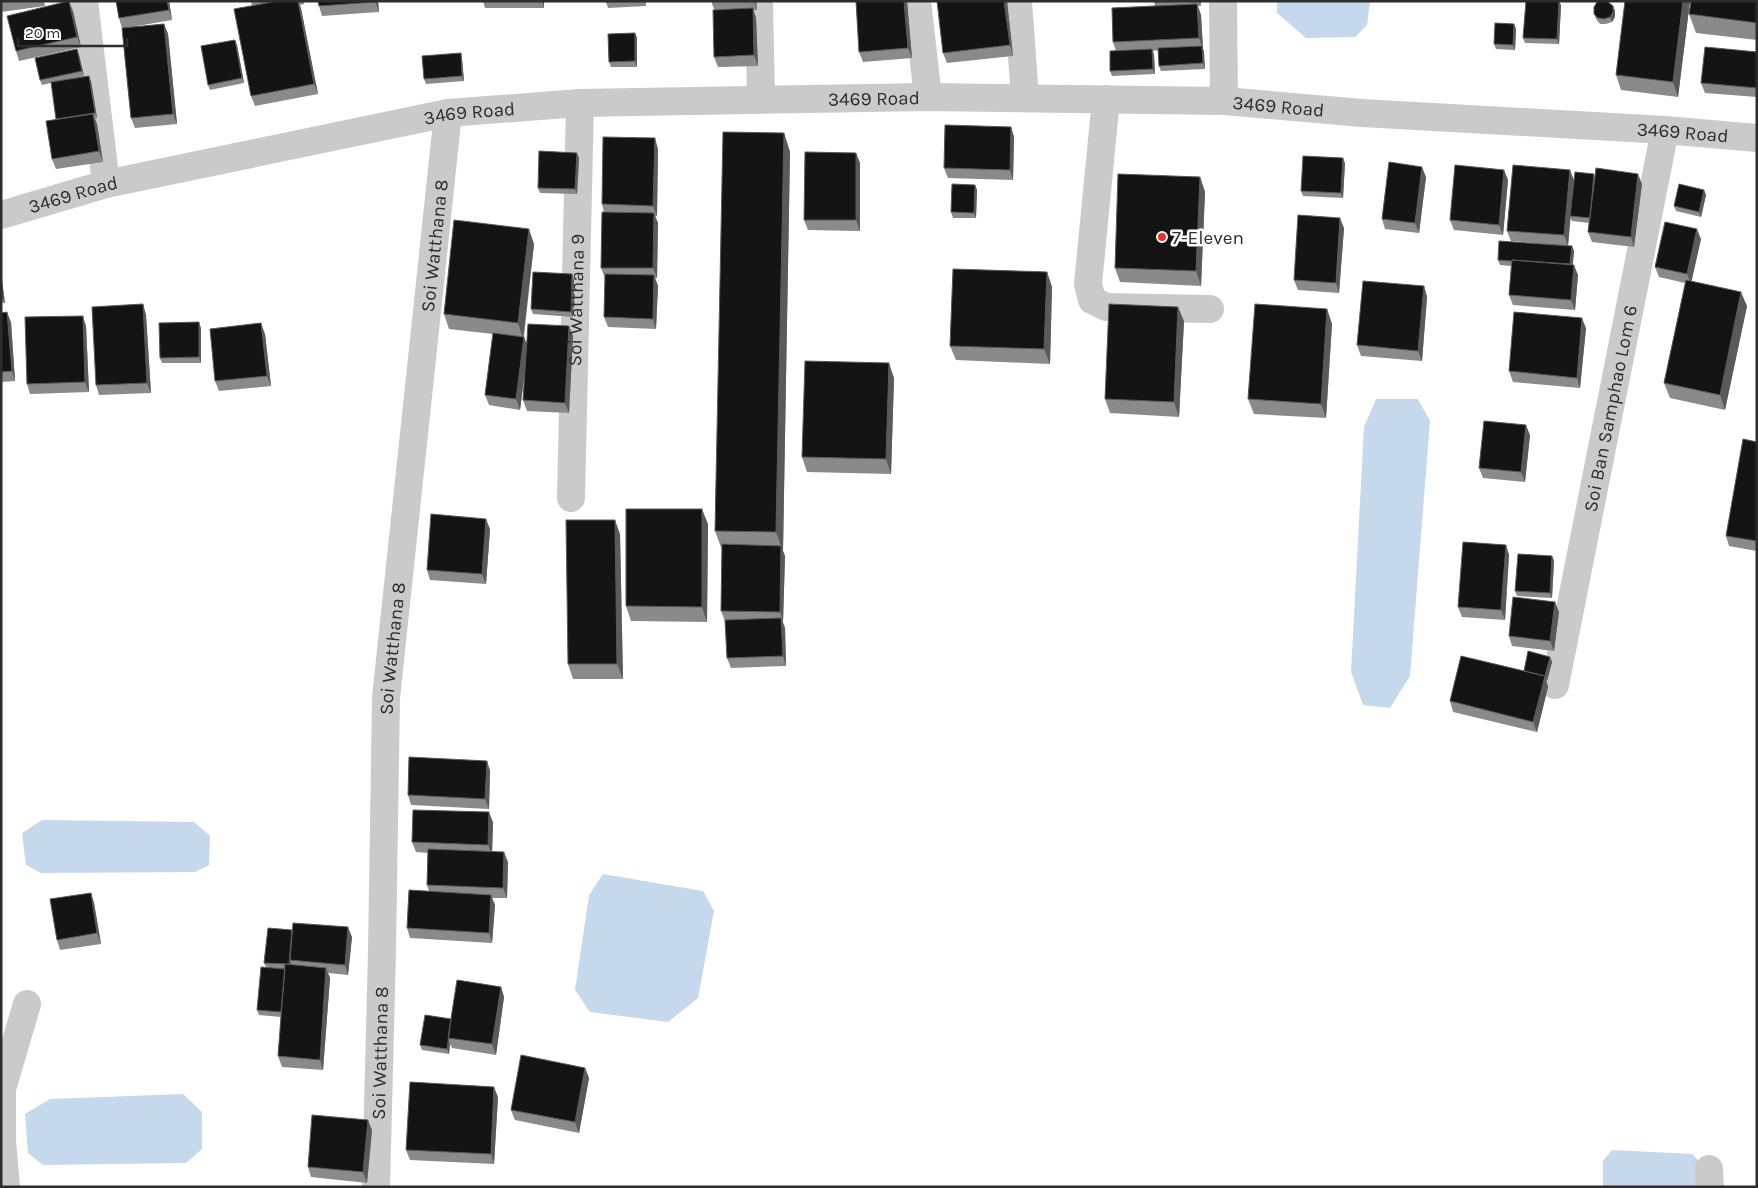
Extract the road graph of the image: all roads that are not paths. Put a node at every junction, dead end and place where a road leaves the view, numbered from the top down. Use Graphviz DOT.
graph roads {
  1 [pos="84,1"];
  2 [pos="759,1"];
  3 [pos="917,1"];
  4 [pos="1018,1"];
  5 [pos="1223,1"];
  6 [pos="928,97"];
  7 [pos="1025,98"];
  8 [pos="761,99"];
  9 [pos="1106,99"];
  10 [pos="1224,101"];
  11 [pos="580,103"];
  12 [pos="448,114"];
  13 [pos="1665,130"];
  14 [pos="1757,138"];
  15 [pos="106,184"];
  16 [pos="1,215"];
  17 [pos="1210,309"];
  18 [pos="571,498"];
  19 [pos="1555,685"];
  20 [pos="27,1004"];
  21 [pos="6,1187"];
  22 [pos="376,1187"];
  1 -- 15 [label="street"];
  2 -- 8 [label="street"];
  3 -- 6 [label="street"];
  4 -- 7 [label="street"];
  5 -- 10 [label="street"];
  6 -- 7 [label="street, 3469 Road"];
  6 -- 8 [label="street, 3469 Road"];
  7 -- 9 [label="street, 3469 Road"];
  8 -- 11 [label="street, 3469 Road"];
  9 -- 10 [label="street, 3469 Road"];
  9 -- 17 [label="street"];
  10 -- 13 [label="street, 3469 Road"];
  11 -- 12 [label="street, 3469 Road"];
  11 -- 18 [label="street, Soi Watthana 9"];
  12 -- 15 [label="street, 3469 Road"];
  12 -- 22 [label="street, Soi Watthana 8"];
  13 -- 14 [label="street, 3469 Road"];
  13 -- 19 [label="street, Soi Ban Samphao Lom 6"];
  15 -- 16 [label="street, 3469 Road"];
  20 -- 21 [label="street"];
}
